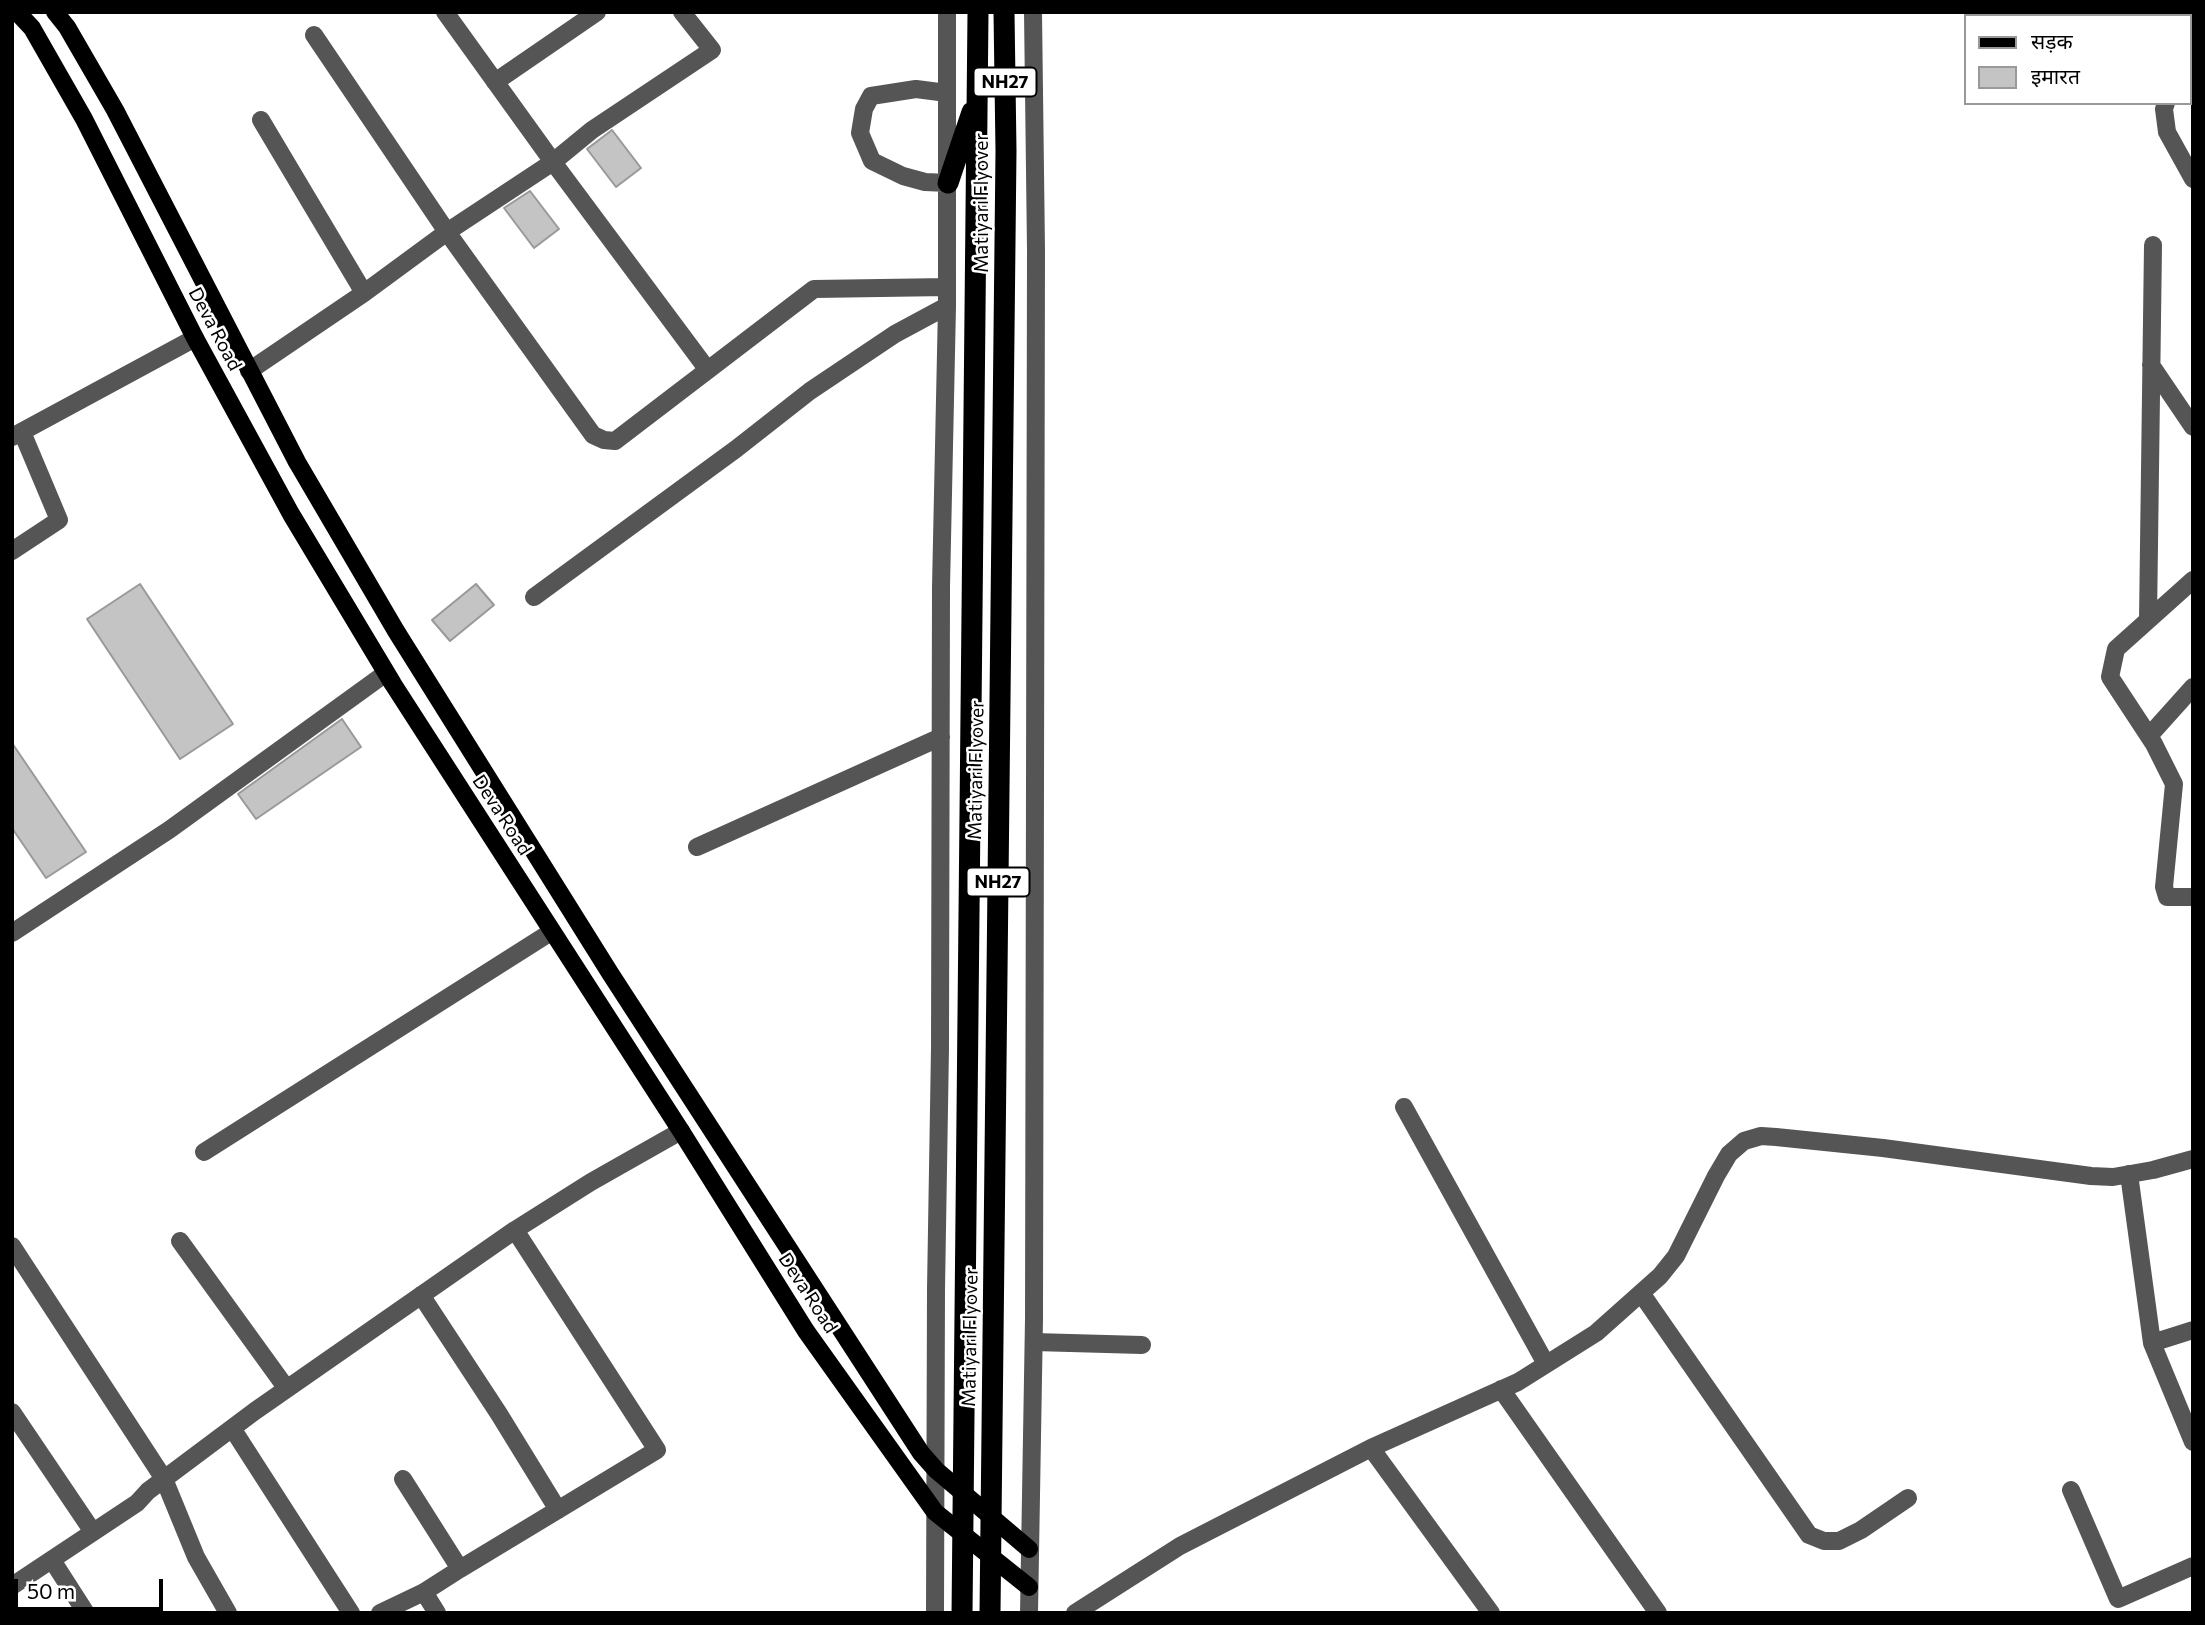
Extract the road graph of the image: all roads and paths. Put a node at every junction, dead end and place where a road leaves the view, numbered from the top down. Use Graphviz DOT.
graph roads {
  1 [pos="18,12"];
  2 [pos="55,12"];
  3 [pos="445,12"];
  4 [pos="597,12"];
  5 [pos="682,12"];
  6 [pos="947,12"];
  7 [pos="978,12"];
  8 [pos="1003,12"];
  9 [pos="1033,12"];
  10 [pos="314,35"];
  11 [pos="495,82"];
  12 [pos="947,93"];
  13 [pos="978,96"];
  14 [pos="2165,105"];
  15 [pos="261,120"];
  16 [pos="553,162"];
  17 [pos="2193,179"];
  18 [pos="947,183"];
  19 [pos="447,232"];
  20 [pos="2153,245"];
  21 [pos="947,287"];
  22 [pos="364,293"];
  23 [pos="947,306"];
  24 [pos="195,338"];
  25 [pos="2151,365"];
  26 [pos="707,369"];
  27 [pos="250,371"];
  28 [pos="2193,427"];
  29 [pos="17,434"];
  30 [pos="12,551"];
  31 [pos="2193,580"];
  32 [pos="534,597"];
  33 [pos="2148,620"];
  34 [pos="387,673"];
  35 [pos="2193,687"];
  36 [pos="2149,736"];
  37 [pos="941,737"];
  38 [pos="697,847"];
  39 [pos="2193,897"];
  40 [pos="551,932"];
  41 [pos="12,933"];
  42 [pos="1404,1107"];
  43 [pos="681,1131"];
  44 [pos="204,1152"];
  45 [pos="2193,1158"];
  46 [pos="2129,1174"];
  47 [pos="515,1230"];
  48 [pos="180,1241"];
  49 [pos="12,1246"];
  50 [pos="1642,1293"];
  51 [pos="421,1295"];
  52 [pos="2193,1330"];
  53 [pos="1034,1342"];
  54 [pos="2152,1343"];
  55 [pos="1142,1345"];
  56 [pos="1546,1364"];
  57 [pos="287,1388"];
  58 [pos="1501,1390"];
  59 [pos="12,1412"];
  60 [pos="232,1428"];
  61 [pos="2193,1442"];
  62 [pos="1371,1448"];
  63 [pos="936,1470"];
  64 [pos="164,1479"];
  65 [pos="403,1479"];
  66 [pos="2071,1490"];
  67 [pos="1908,1498"];
  68 [pos="558,1510"];
  69 [pos="935,1512"];
  70 [pos="93,1532"];
  71 [pos="1029,1549"];
  72 [pos="52,1560"];
  73 [pos="2193,1566"];
  74 [pos="460,1569"];
  75 [pos="12,1586"];
  76 [pos="1029,1587"];
  77 [pos="424,1592"];
  78 [pos="2122,1606"];
  79 [pos="86,1613"];
  80 [pos="229,1613"];
  81 [pos="351,1613"];
  82 [pos="380,1613"];
  83 [pos="437,1613"];
  84 [pos="934,1613"];
  85 [pos="961,1613"];
  86 [pos="990,1613"];
  87 [pos="1029,1613"];
  88 [pos="1075,1613"];
  89 [pos="1491,1613"];
  90 [pos="1657,1613"];
  1 -- 24 [label="main road, Deva Road"];
  2 -- 27 [label="main road, Deva Road"];
  3 -- 11 [label="street"];
  4 -- 11 [label="street"];
  5 -- 16 [label="street"];
  6 -- 12 [label="street"];
  7 -- 13 [label="highway, NH27"];
  8 -- 86 [label="highway, Matiyari Flyover / NH27"];
  9 -- 53 [label="street"];
  10 -- 19 [label="street"];
  11 -- 16 [label="street"];
  12 -- 18 [label="street"];
  12 -- 18 [label="street"];
  13 -- 18 [label="highway"];
  13 -- 85 [label="highway, Matiyari Flyover / NH27"];
  14 -- 17 [label="street"];
  15 -- 22 [label="street"];
  16 -- 19 [label="street"];
  16 -- 26 [label="street"];
  18 -- 21 [label="street"];
  19 -- 22 [label="street"];
  19 -- 26 [label="street"];
  20 -- 25 [label="street"];
  21 -- 23 [label="street"];
  21 -- 26 [label="street"];
  22 -- 27 [label="street"];
  23 -- 32 [label="street"];
  23 -- 37 [label="street"];
  24 -- 29 [label="street"];
  24 -- 34 [label="main road, Deva Road"];
  25 -- 28 [label="street"];
  25 -- 33 [label="street"];
  27 -- 63 [label="main road, Deva Road"];
  29 -- 30 [label="street"];
  31 -- 33 [label="street"];
  33 -- 36 [label="street"];
  34 -- 40 [label="main road, Deva Road"];
  34 -- 41 [label="street"];
  35 -- 36 [label="street"];
  36 -- 39 [label="street"];
  37 -- 38 [label="street"];
  37 -- 63 [label="street"];
  40 -- 43 [label="main road, Deva Road"];
  40 -- 44 [label="street"];
  42 -- 56 [label="street"];
  43 -- 47 [label="street"];
  43 -- 69 [label="main road, Deva Road"];
  45 -- 46 [label="street"];
  46 -- 50 [label="street"];
  46 -- 54 [label="street"];
  47 -- 51 [label="street"];
  47 -- 68 [label="street"];
  48 -- 57 [label="street"];
  49 -- 64 [label="street"];
  50 -- 56 [label="street"];
  50 -- 67 [label="street"];
  51 -- 57 [label="street"];
  51 -- 68 [label="street"];
  52 -- 54 [label="street"];
  53 -- 55 [label="street"];
  53 -- 71 [label="street"];
  54 -- 61 [label="street"];
  56 -- 58 [label="street"];
  57 -- 60 [label="street"];
  58 -- 62 [label="street"];
  58 -- 90 [label="street"];
  59 -- 70 [label="street"];
  60 -- 64 [label="street"];
  60 -- 81 [label="street"];
  62 -- 88 [label="street"];
  62 -- 89 [label="street"];
  63 -- 69 [label="street"];
  63 -- 71 [label="main road, Deva Road"];
  64 -- 70 [label="street"];
  64 -- 80 [label="street"];
  65 -- 74 [label="street"];
  66 -- 78 [label="street"];
  68 -- 74 [label="street"];
  69 -- 76 [label="main road, Deva Road"];
  69 -- 84 [label="street"];
  70 -- 72 [label="street"];
  71 -- 76 [label="street"];
  72 -- 75 [label="street"];
  72 -- 79 [label="street"];
  73 -- 78 [label="street"];
  74 -- 77 [label="street"];
  76 -- 87 [label="street"];
  77 -- 82 [label="street"];
  77 -- 83 [label="street"];
}
